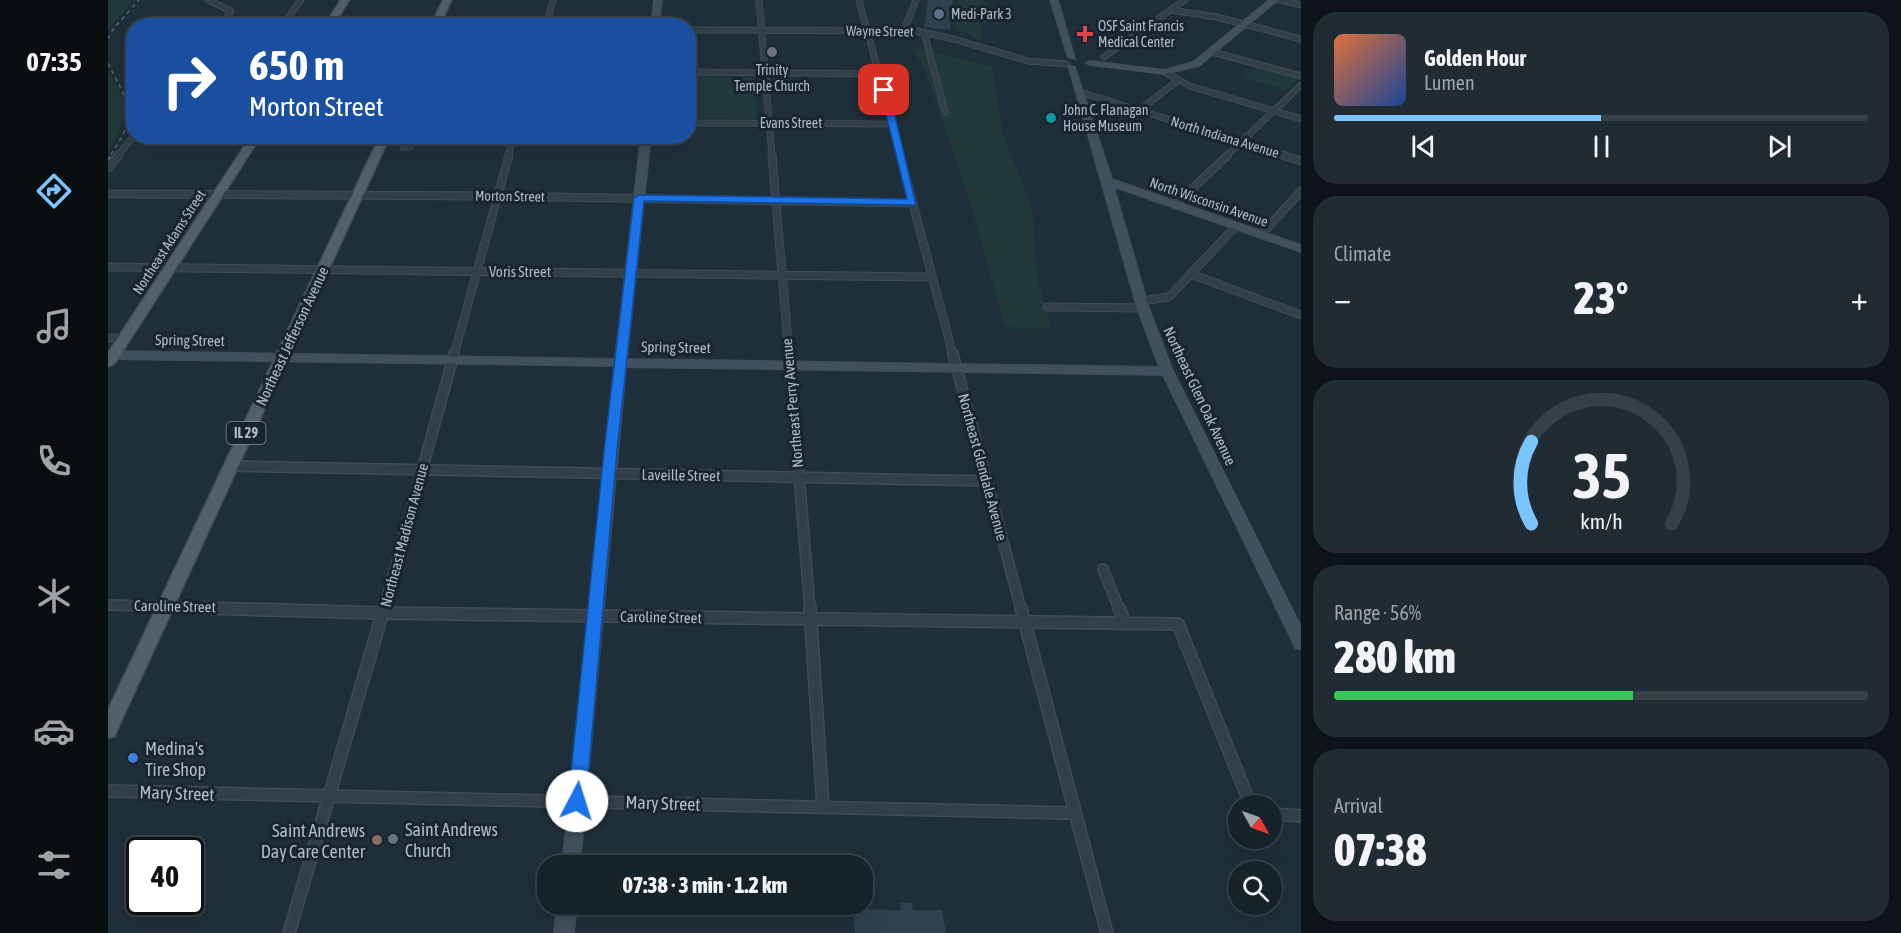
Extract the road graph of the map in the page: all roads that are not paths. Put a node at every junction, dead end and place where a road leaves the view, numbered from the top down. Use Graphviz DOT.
graph roads {
  1 [pos="208,0"];
  2 [pos="301,0"];
  3 [pos="345,0"];
  4 [pos="447,0"];
  5 [pos="553,0"];
  6 [pos="658,0"];
  7 [pos="759,0"];
  8 [pos="859,0"];
  9 [pos="916,0"];
  10 [pos="1054,0"];
  11 [pos="1185,0"];
  12 [pos="1274,0"];
  13 [pos="1280,0"];
  14 [pos="1301,5"];
  15 [pos="1170,10"];
  16 [pos="228,18"];
  17 [pos="288,18"];
  18 [pos="333,18"];
  19 [pos="439,18"];
  20 [pos="548,18"];
  21 [pos="656,18"];
  22 [pos="1245,24"];
  23 [pos="696,30"];
  24 [pos="761,30"];
  25 [pos="868,30"];
  26 [pos="904,30"];
  27 [pos="924,32"];
  28 [pos="1301,39"];
  29 [pos="1212,52"];
  30 [pos="1104,57"];
  31 [pos="1070,63"];
  32 [pos="1087,66"];
  33 [pos="696,72"];
  34 [pos="1164,72"];
  35 [pos="765,73"];
  36 [pos="880,74"];
  37 [pos="1301,76"];
  38 [pos="1177,81"];
  39 [pos="1301,85"];
  40 [pos="1078,88"];
  41 [pos="1140,110"];
  42 [pos="1274,111"];
  43 [pos="945,112"];
  44 [pos="1301,119"];
  45 [pos="696,123"];
  46 [pos="769,123"];
  47 [pos="893,124"];
  48 [pos="1241,142"];
  49 [pos="128,144"];
  50 [pos="251,144"];
  51 [pos="381,144"];
  52 [pos="512,144"];
  53 [pos="645,144"];
  54 [pos="1301,161"];
  55 [pos="108,168"];
  56 [pos="1107,181"];
  57 [pos="1301,191"];
  58 [pos="108,195"];
  59 [pos="218,195"];
  60 [pos="358,196"];
  61 [pos="496,196"];
  62 [pos="1151,196"];
  63 [pos="639,198"];
  64 [pos="1113,199"];
  65 [pos="776,201"];
  66 [pos="913,202"];
  67 [pos="1175,205"];
  68 [pos="1236,226"];
  69 [pos="1261,235"];
  70 [pos="1301,249"];
  71 [pos="108,267"];
  72 [pos="170,267"];
  73 [pos="324,269"];
  74 [pos="476,271"];
  75 [pos="630,272"];
  76 [pos="1191,274"];
  77 [pos="781,275"];
  78 [pos="932,277"];
  79 [pos="1142,305"];
  80 [pos="1047,307"];
  81 [pos="1301,315"];
  82 [pos="108,338"];
  83 [pos="124,338"];
  84 [pos="283,357"];
  85 [pos="111,359"];
  86 [pos="452,360"];
  87 [pos="620,363"];
  88 [pos="789,365"];
  89 [pos="957,368"];
  90 [pos="1167,371"];
  91 [pos="230,466"];
  92 [pos="421,471"];
  93 [pos="608,473"];
  94 [pos="798,477"];
  95 [pos="987,481"];
  96 [pos="1103,569"];
  97 [pos="108,605"];
  98 [pos="168,605"];
  99 [pos="383,613"];
  100 [pos="595,616"];
  101 [pos="811,619"];
  102 [pos="1024,624"];
  103 [pos="1125,624"];
  104 [pos="1301,642"];
  105 [pos="108,730"];
  106 [pos="108,791"];
  107 [pos="1244,795"];
  108 [pos="329,796"];
  109 [pos="577,801"];
  110 [pos="823,807"];
  111 [pos="1074,813"];
  112 [pos="1282,815"];
  113 [pos="1301,816"];
  114 [pos="572,855"];
  115 [pos="566,915"];
  116 [pos="289,933"];
  117 [pos="564,933"];
  118 [pos="1107,933"];
  1 -- 16 [label="street"];
  2 -- 17 [label="street"];
  3 -- 18 [label="main road"];
  4 -- 19 [label="main road"];
  5 -- 20 [label="street"];
  6 -- 21 [label="street"];
  7 -- 24 [label="street, Northeast Perry Avenue"];
  8 -- 25 [label="street, Northeast Glendale Avenue"];
  9 -- 26 [label="street"];
  10 -- 31 [label="street, Northeast Glen Oak Avenue"];
  11 -- 15 [label="street"];
  12 -- 22 [label="street"];
  13 -- 14 [label="street"];
  15 -- 22 [label="street"];
  15 -- 30 [label="street"];
  22 -- 28 [label="street"];
  22 -- 29 [label="street"];
  23 -- 24 [label="street, Wayne Street"];
  24 -- 25 [label="street, Wayne Street"];
  24 -- 35 [label="street, Northeast Perry Avenue"];
  25 -- 26 [label="street, Wayne Street"];
  25 -- 36 [label="street, Northeast Glendale Avenue"];
  26 -- 27 [label="street, Wayne Street"];
  27 -- 31 [label="street, Wayne Street"];
  27 -- 43 [label="street"];
  29 -- 34 [label="street"];
  29 -- 37 [label="street"];
  31 -- 32 [label="street"];
  31 -- 40 [label="street, Northeast Glen Oak Avenue"];
  32 -- 34 [label="street"];
  32 -- 40 [label="street"];
  33 -- 35 [label="street"];
  34 -- 38 [label="street"];
  35 -- 36 [label="street"];
  35 -- 46 [label="street, Northeast Perry Avenue"];
  36 -- 47 [label="street, Northeast Glendale Avenue"];
  38 -- 41 [label="street"];
  38 -- 42 [label="street"];
  39 -- 42 [label="street"];
  40 -- 41 [label="street, North Indiana Avenue"];
  40 -- 56 [label="street, Northeast Glen Oak Avenue"];
  41 -- 48 [label="street, North Indiana Avenue"];
  42 -- 44 [label="street"];
  42 -- 48 [label="street"];
  45 -- 46 [label="street, Evans Street"];
  46 -- 47 [label="street, Evans Street"];
  46 -- 65 [label="street, Northeast Perry Avenue"];
  47 -- 66 [label="street, Northeast Glendale Avenue"];
  48 -- 54 [label="street, North Indiana Avenue"];
  48 -- 67 [label="street"];
  49 -- 55 [label="street"];
  50 -- 59 [label="main road, Northeast Adams Street"];
  51 -- 60 [label="main road, Northeast Jefferson Avenue / IL 29"];
  52 -- 61 [label="street, Northeast Madison Avenue"];
  53 -- 63 [label="street"];
  56 -- 62 [label="street, North Wisconsin Avenue"];
  56 -- 64 [label="street, Northeast Glen Oak Avenue"];
  57 -- 69 [label="street"];
  58 -- 59 [label="street, Morton Street"];
  59 -- 60 [label="street, Morton Street"];
  59 -- 72 [label="main road, Northeast Adams Street"];
  60 -- 61 [label="street, Morton Street"];
  60 -- 73 [label="main road, Northeast Jefferson Avenue / IL 29"];
  61 -- 63 [label="street, Morton Street"];
  61 -- 74 [label="street, Northeast Madison Avenue"];
  62 -- 64 [label="street"];
  62 -- 67 [label="street, North Wisconsin Avenue"];
  63 -- 65 [label="street, Morton Street"];
  63 -- 75 [label="street"];
  64 -- 79 [label="street, Northeast Glen Oak Avenue"];
  65 -- 66 [label="street, Morton Street"];
  65 -- 77 [label="street, Northeast Perry Avenue"];
  66 -- 78 [label="street, Northeast Glendale Avenue"];
  67 -- 68 [label="street, North Wisconsin Avenue"];
  68 -- 69 [label="street, North Wisconsin Avenue"];
  68 -- 76 [label="street"];
  69 -- 70 [label="street, North Wisconsin Avenue"];
  71 -- 72 [label="street, Voris Street"];
  72 -- 73 [label="street, Voris Street"];
  72 -- 83 [label="main road, Northeast Adams Street"];
  73 -- 74 [label="street, Voris Street"];
  73 -- 84 [label="main road, Northeast Jefferson Avenue / IL 29"];
  74 -- 75 [label="street, Voris Street"];
  74 -- 86 [label="street, Northeast Madison Avenue"];
  75 -- 77 [label="street, Voris Street"];
  75 -- 87 [label="street"];
  76 -- 79 [label="street"];
  76 -- 81 [label="street"];
  77 -- 78 [label="street, Voris Street"];
  77 -- 88 [label="street, Northeast Perry Avenue"];
  78 -- 89 [label="street, Northeast Glendale Avenue"];
  79 -- 80 [label="street"];
  79 -- 90 [label="street, Northeast Glen Oak Avenue"];
  82 -- 83 [label="street"];
  83 -- 85 [label="main road, Northeast Adams Street"];
  84 -- 85 [label="street, Spring Street"];
  84 -- 86 [label="street, Spring Street"];
  84 -- 91 [label="main road, Northeast Jefferson Avenue / IL 29"];
  86 -- 87 [label="street, Spring Street"];
  86 -- 92 [label="street, Northeast Madison Avenue"];
  87 -- 88 [label="street, Spring Street"];
  87 -- 93 [label="street"];
  88 -- 89 [label="street, Spring Street"];
  88 -- 94 [label="street, Northeast Perry Avenue"];
  89 -- 90 [label="street, Spring Street"];
  89 -- 95 [label="street, Northeast Glendale Avenue"];
  90 -- 104 [label="street, Northeast Glen Oak Avenue"];
  91 -- 92 [label="street, Laveille Street"];
  91 -- 98 [label="main road, Northeast Jefferson Avenue / IL 29"];
  92 -- 93 [label="street, Laveille Street"];
  92 -- 99 [label="street, Northeast Madison Avenue"];
  93 -- 94 [label="street, Laveille Street"];
  93 -- 100 [label="street"];
  94 -- 95 [label="street, Laveille Street"];
  94 -- 101 [label="street, Northeast Perry Avenue"];
  95 -- 102 [label="street, Northeast Glendale Avenue"];
  96 -- 103 [label="street"];
  97 -- 98 [label="street, Caroline Street"];
  98 -- 99 [label="street, Caroline Street"];
  98 -- 105 [label="main road, Northeast Jefferson Avenue / IL 29"];
  99 -- 100 [label="street, Caroline Street"];
  99 -- 108 [label="street, Northeast Madison Avenue"];
  100 -- 101 [label="street, Caroline Street"];
  100 -- 109 [label="street"];
  101 -- 102 [label="street, Caroline Street"];
  101 -- 110 [label="street, Northeast Perry Avenue"];
  102 -- 103 [label="street, Caroline Street"];
  102 -- 111 [label="street, Northeast Glendale Avenue"];
  103 -- 107 [label="street, Caroline Street"];
  106 -- 108 [label="street, Mary Street"];
  108 -- 109 [label="street, Mary Street"];
  108 -- 116 [label="street, Northeast Madison Avenue"];
  109 -- 110 [label="street, Mary Street"];
  109 -- 114 [label="street"];
  110 -- 111 [label="street, Mary Street"];
  111 -- 118 [label="street, Northeast Glendale Avenue"];
  112 -- 113 [label="street"];
  115 -- 117 [label="street"];
}
